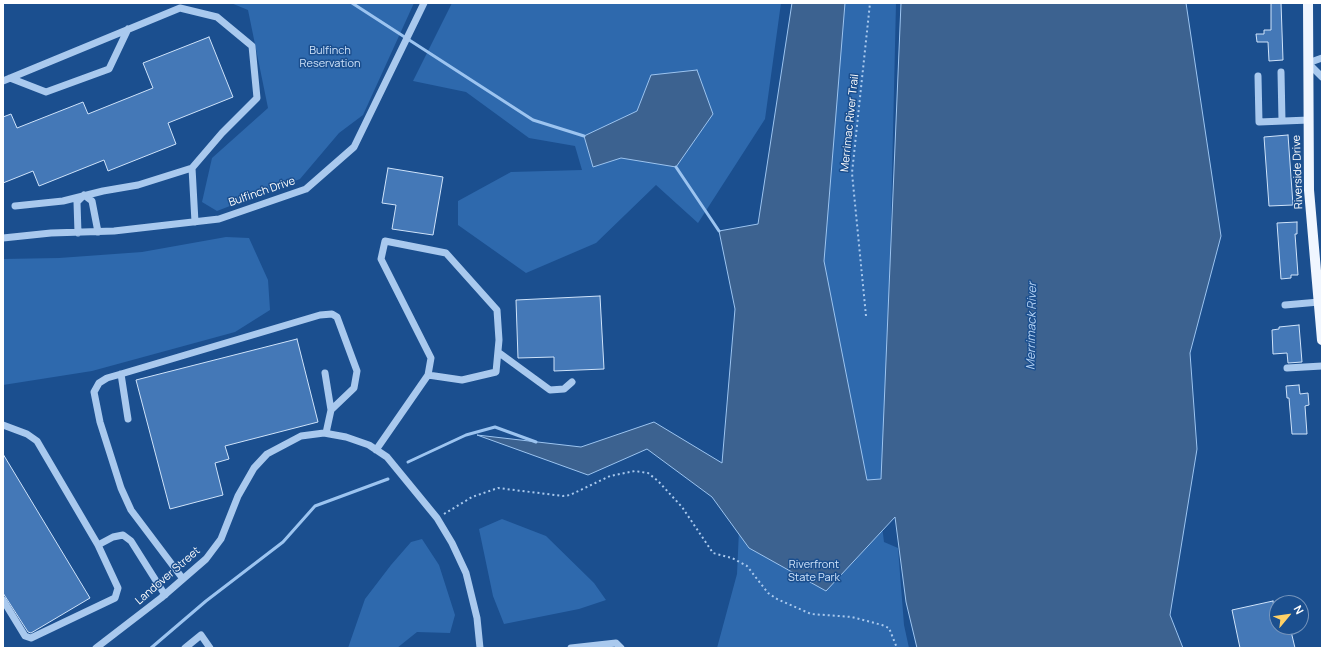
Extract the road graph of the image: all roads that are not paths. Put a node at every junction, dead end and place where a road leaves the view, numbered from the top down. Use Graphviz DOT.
graph roads {
  1 [pos="424,3"];
  2 [pos="1308,3"];
  3 [pos="128,30"];
  4 [pos="1322,58"];
  5 [pos="1308,63"];
  6 [pos="1281,72"];
  7 [pos="1258,76"];
  8 [pos="1322,76"];
  9 [pos="10,78"];
  10 [pos="3,81"];
  11 [pos="1309,120"];
  12 [pos="1282,121"];
  13 [pos="192,168"];
  14 [pos="84,195"];
  15 [pos="15,206"];
  16 [pos="195,222"];
  17 [pos="78,232"];
  18 [pos="98,232"];
  19 [pos="3,238"];
  20 [pos="1320,256"];
  21 [pos="1319,302"];
  22 [pos="1285,305"];
  23 [pos="1322,340"];
  24 [pos="498,352"];
  25 [pos="1322,366"];
  26 [pos="1287,368"];
  27 [pos="325,373"];
  28 [pos="121,374"];
  29 [pos="428,375"];
  30 [pos="572,382"];
  31 [pos="331,410"];
  32 [pos="128,419"];
  33 [pos="3,425"];
  34 [pos="326,433"];
  35 [pos="376,450"];
  36 [pos="98,545"];
  37 [pos="183,579"];
  38 [pos="165,595"];
  39 [pos="3,600"];
  40 [pos="96,648"];
  41 [pos="185,648"];
  42 [pos="210,648"];
  43 [pos="480,648"];
  44 [pos="571,648"];
  45 [pos="621,648"];
  1 -- 16 [label="street, Bulfinch Drive"];
  2 -- 5 [label="main road, Riverside Drive"];
  3 -- 9 [label="street"];
  3 -- 9 [label="street"];
  3 -- 13 [label="street"];
  4 -- 5 [label="street"];
  5 -- 8 [label="street"];
  5 -- 11 [label="main road, Riverside Drive"];
  6 -- 12 [label="street"];
  7 -- 12 [label="street"];
  9 -- 10 [label="street"];
  11 -- 12 [label="street"];
  11 -- 20 [label="main road, Riverside Drive"];
  13 -- 14 [label="street"];
  13 -- 16 [label="street"];
  14 -- 15 [label="street"];
  14 -- 17 [label="street"];
  14 -- 18 [label="street"];
  16 -- 18 [label="street, Bulfinch Drive"];
  17 -- 18 [label="street, Bulfinch Drive"];
  17 -- 19 [label="street, Bulfinch Drive"];
  20 -- 21 [label="main road, Riverside Drive"];
  21 -- 22 [label="street"];
  21 -- 23 [label="main road, Riverside Drive"];
  24 -- 29 [label="street"];
  24 -- 29 [label="street"];
  24 -- 30 [label="street"];
  25 -- 26 [label="street"];
  27 -- 31 [label="street"];
  28 -- 31 [label="street"];
  28 -- 32 [label="street"];
  28 -- 37 [label="street"];
  29 -- 35 [label="street"];
  31 -- 34 [label="street"];
  33 -- 36 [label="street"];
  34 -- 35 [label="street, Landover Street"];
  34 -- 37 [label="street, Landover Street"];
  35 -- 43 [label="street, Landover Street"];
  36 -- 38 [label="street"];
  36 -- 39 [label="street"];
  37 -- 38 [label="street, Landover Street"];
  38 -- 40 [label="street, Landover Street"];
  41 -- 42 [label="street"];
  44 -- 45 [label="street"];
}
